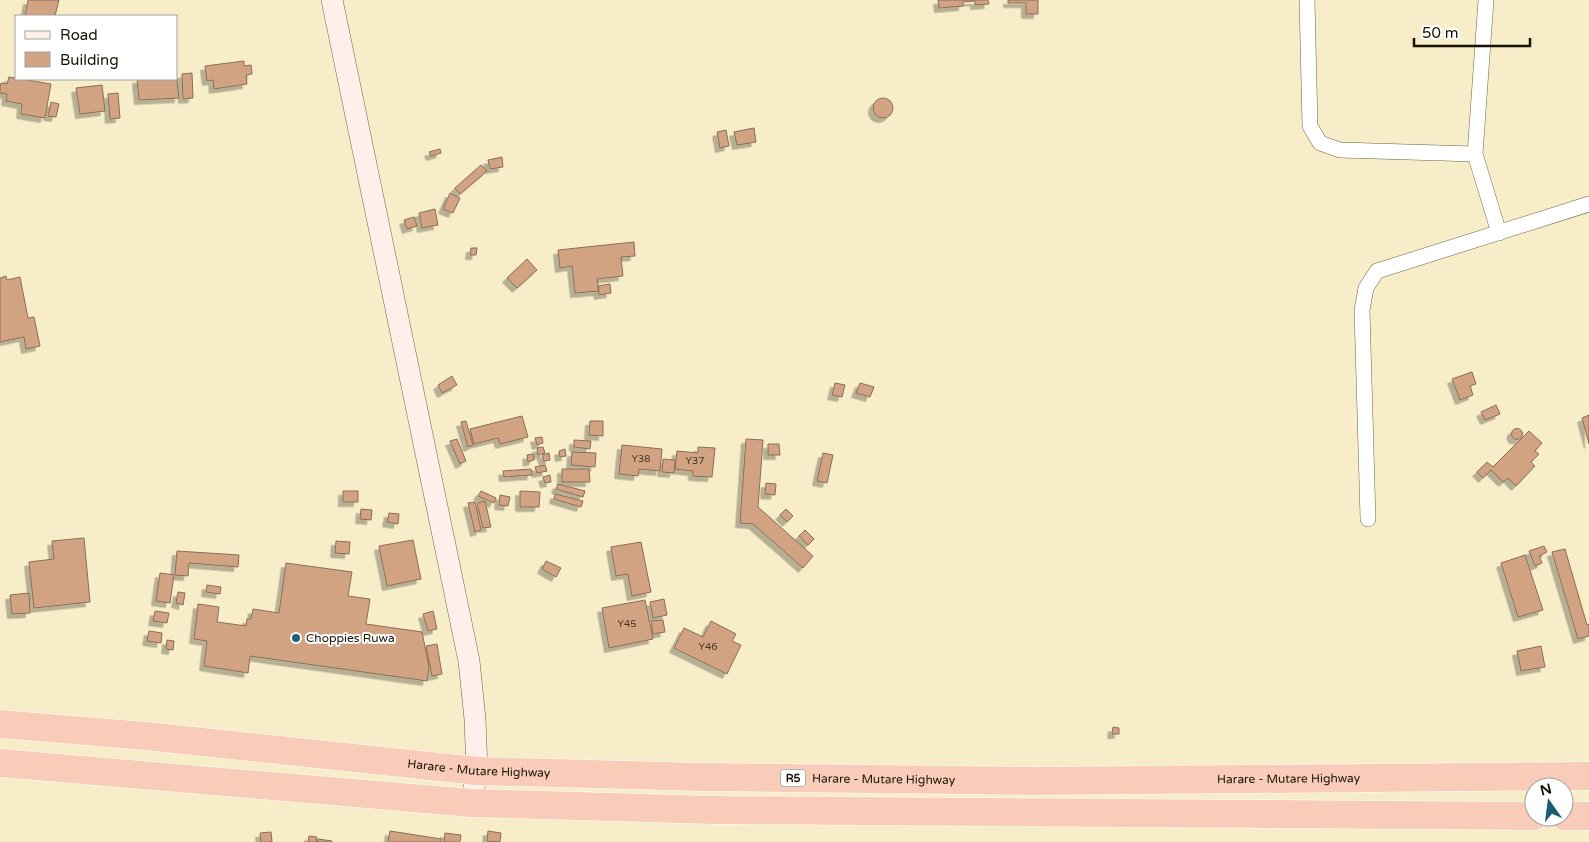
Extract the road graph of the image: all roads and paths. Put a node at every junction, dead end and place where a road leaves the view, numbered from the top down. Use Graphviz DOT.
graph roads {
  1 [pos="332,0"];
  2 [pos="1307,0"];
  3 [pos="1486,0"];
  4 [pos="1475,154"];
  5 [pos="1589,204"];
  6 [pos="1499,233"];
  7 [pos="1368,519"];
  8 [pos="0,724"];
  9 [pos="0,763"];
  10 [pos="477,771"];
  11 [pos="1589,776"];
  12 [pos="471,803"];
  13 [pos="1524,816"];
  14 [pos="1574,816"];
  15 [pos="1589,816"];
  1 -- 10 [label="street"];
  2 -- 4 [label="street"];
  3 -- 4 [label="street"];
  4 -- 6 [label="street"];
  5 -- 6 [label="street"];
  6 -- 7 [label="street"];
  8 -- 10 [label="highway, Harare - Mutare Highway / R5"];
  9 -- 12 [label="highway"];
  10 -- 11 [label="highway, Harare - Mutare Highway / R5"];
  10 -- 12 [label="street"];
  12 -- 13 [label="highway"];
  14 -- 15 [label="highway"];
}
